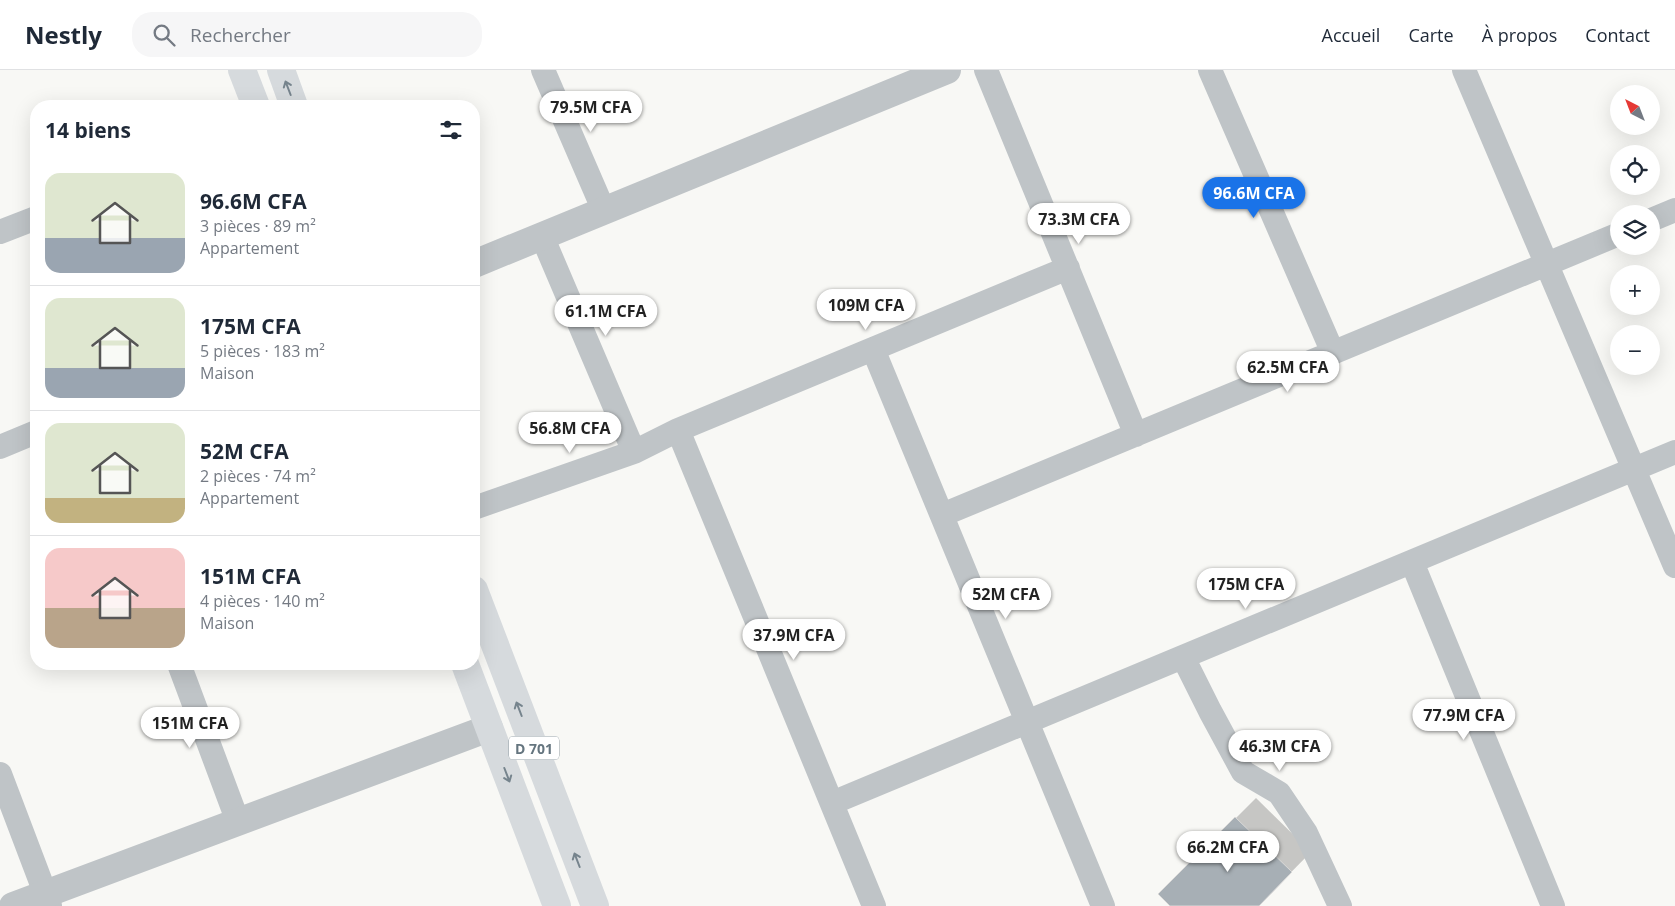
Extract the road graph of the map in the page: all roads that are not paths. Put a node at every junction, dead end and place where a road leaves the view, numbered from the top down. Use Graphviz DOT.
graph roads {
  1 [pos="242,70"];
  2 [pos="281,70"];
  3 [pos="543,70"];
  4 [pos="948,70"];
  5 [pos="986,70"];
  6 [pos="1210,70"];
  7 [pos="1464,70"];
  8 [pos="254,100"];
  9 [pos="292,100"];
  10 [pos="1675,210"];
  11 [pos="604,211"];
  12 [pos="1660,216"];
  13 [pos="30,220"];
  14 [pos="0,232"];
  15 [pos="542,236"];
  16 [pos="1610,238"];
  17 [pos="480,262"];
  18 [pos="1547,264"];
  19 [pos="1068,268"];
  20 [pos="873,349"];
  21 [pos="1333,353"];
  22 [pos="678,430"];
  23 [pos="30,434"];
  24 [pos="1136,434"];
  25 [pos="0,446"];
  26 [pos="634,452"];
  27 [pos="1675,452"];
  28 [pos="1634,469"];
  29 [pos="480,506"];
  30 [pos="942,515"];
  31 [pos="1412,562"];
  32 [pos="1675,566"];
  33 [pos="480,606"];
  34 [pos="1183,657"];
  35 [pos="181,670"];
  36 [pos="467,670"];
  37 [pos="1027,722"];
  38 [pos="489,728"];
  39 [pos="0,774"];
  40 [pos="832,803"];
  41 [pos="238,822"];
  42 [pos="47,900"];
  43 [pos="13,906"];
  44 [pos="557,906"];
  45 [pos="595,906"];
  46 [pos="874,906"];
  47 [pos="1103,906"];
  48 [pos="1340,906"];
  49 [pos="1553,906"];
  1 -- 8 [label="main road"];
  9 -- 2 [label="main road, one-way"];
  3 -- 11 [label="street"];
  4 -- 11 [label="street"];
  5 -- 19 [label="street"];
  6 -- 21 [label="street"];
  7 -- 18 [label="street"];
  10 -- 12 [label="street"];
  11 -- 15 [label="street"];
  13 -- 14 [label="street"];
  15 -- 17 [label="street"];
  15 -- 26 [label="street"];
  16 -- 18 [label="street"];
  18 -- 21 [label="street"];
  18 -- 28 [label="street"];
  19 -- 20 [label="street"];
  19 -- 24 [label="street"];
  20 -- 22 [label="street"];
  20 -- 30 [label="street"];
  21 -- 24 [label="street"];
  22 -- 26 [label="street"];
  22 -- 40 [label="street"];
  23 -- 25 [label="street"];
  24 -- 30 [label="street"];
  26 -- 29 [label="street"];
  27 -- 28 [label="street"];
  28 -- 31 [label="street"];
  28 -- 32 [label="street"];
  30 -- 37 [label="street"];
  31 -- 34 [label="street"];
  31 -- 49 [label="street"];
  45 -- 33 [label="main road, D 701, one-way"];
  34 -- 37 [label="street"];
  34 -- 48 [label="street"];
  35 -- 41 [label="street"];
  36 -- 38 [label="main road, D 701"];
  37 -- 40 [label="street"];
  37 -- 47 [label="street"];
  38 -- 41 [label="street"];
  38 -- 44 [label="main road, D 701, one-way"];
  39 -- 42 [label="street"];
  40 -- 46 [label="street"];
  41 -- 42 [label="street"];
  42 -- 43 [label="street"];
}
